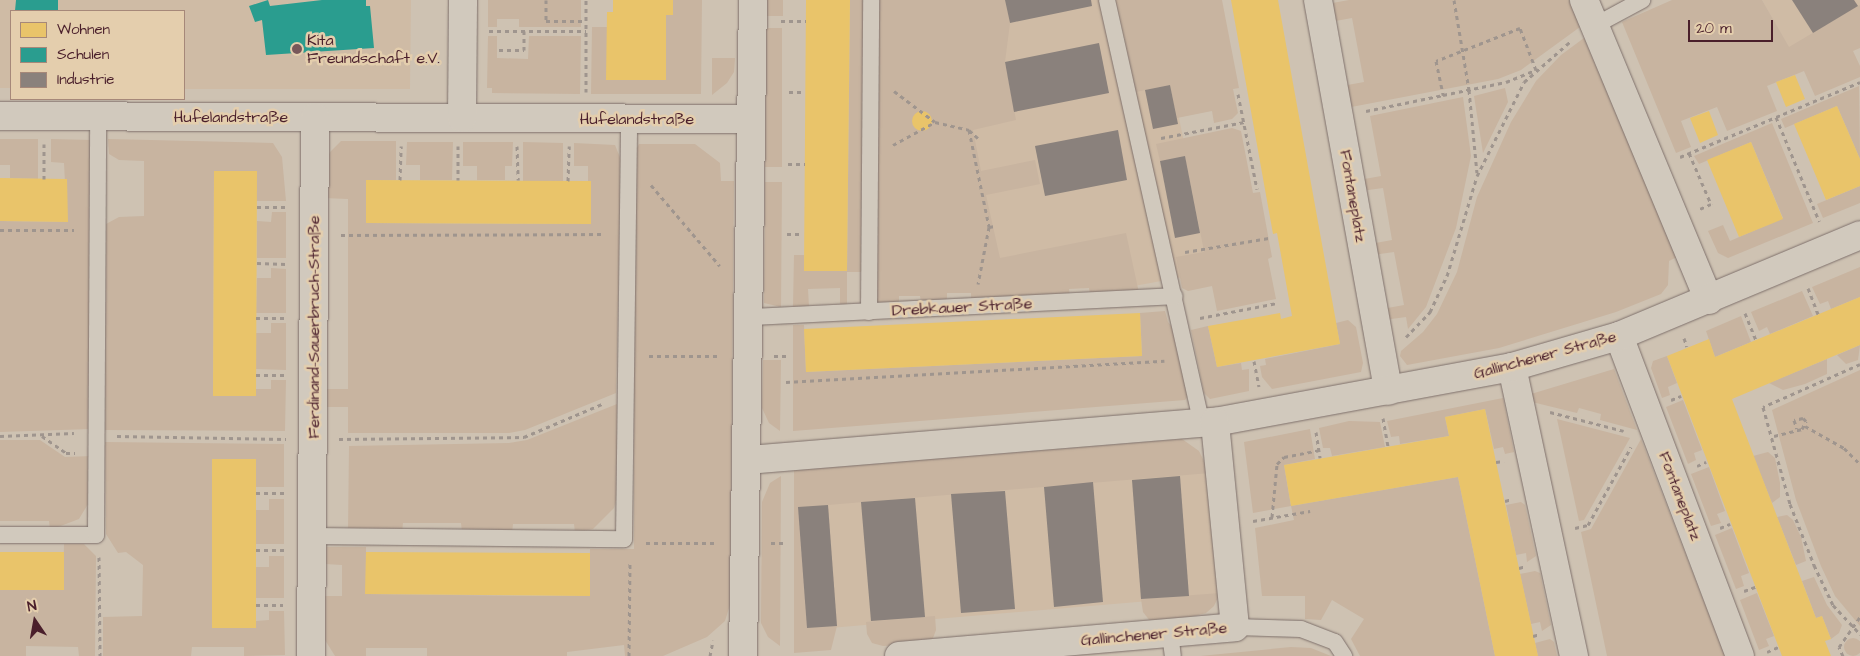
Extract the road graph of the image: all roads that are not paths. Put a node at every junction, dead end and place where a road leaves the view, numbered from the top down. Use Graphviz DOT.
graph roads {
  1 [pos="463,0"];
  2 [pos="753,0"];
  3 [pos="871,0"];
  4 [pos="1107,0"];
  5 [pos="1318,0"];
  6 [pos="1584,0"];
  7 [pos="1642,0"];
  8 [pos="1594,26"];
  9 [pos="0,116"];
  10 [pos="98,116"];
  11 [pos="315,117"];
  12 [pos="629,119"];
  13 [pos="751,119"];
  14 [pos="460,128"];
  15 [pos="1860,235"];
  16 [pos="1174,296"];
  17 [pos="1709,300"];
  18 [pos="869,312"];
  19 [pos="750,317"];
  20 [pos="1619,336"];
  21 [pos="1512,367"];
  22 [pos="1385,404"];
  23 [pos="1209,423"];
  24 [pos="748,460"];
  25 [pos="0,535"];
  26 [pos="300,543"];
  27 [pos="1235,627"];
  28 [pos="1171,644"];
  29 [pos="990,652"];
  30 [pos="311,656"];
  31 [pos="744,656"];
  32 [pos="900,656"];
  33 [pos="1344,656"];
  34 [pos="1574,656"];
  35 [pos="1740,656"];
  1 -- 14 [label="street"];
  2 -- 13 [label="street"];
  3 -- 18 [label="lane"];
  4 -- 16 [label="lane"];
  5 -- 22 [label="street, Fontaneplatz"];
  6 -- 8 [label="street"];
  7 -- 8 [label="lane"];
  8 -- 17 [label="street"];
  9 -- 10 [label="street, Hufelandstraße"];
  10 -- 11 [label="street, Hufelandstraße"];
  10 -- 25 [label="lane"];
  11 -- 14 [label="street, Hufelandstraße"];
  11 -- 26 [label="street, Ferdinand-Sauerbruch-Straße"];
  12 -- 13 [label="street, Hufelandstraße"];
  12 -- 14 [label="street, Hufelandstraße"];
  12 -- 26 [label="lane"];
  13 -- 19 [label="street"];
  15 -- 17 [label="street, Gallinchener Straße"];
  16 -- 18 [label="lane, Drebkauer Straße"];
  16 -- 23 [label="lane"];
  17 -- 20 [label="street, Gallinchener Straße"];
  18 -- 19 [label="lane, Drebkauer Straße"];
  19 -- 24 [label="street"];
  20 -- 21 [label="street, Gallinchener Straße"];
  20 -- 35 [label="street, Fontaneplatz"];
  21 -- 22 [label="street, Gallinchener Straße"];
  21 -- 34 [label="street"];
  22 -- 23 [label="street, Gallinchener Straße"];
  23 -- 24 [label="street, Gallinchener Straße"];
  23 -- 27 [label="street, Gallinchener Straße"];
  24 -- 31 [label="street"];
  26 -- 30 [label="street, Ferdinand-Sauerbruch-Straße"];
  27 -- 28 [label="street, Gallinchener Straße"];
  27 -- 33 [label="lane"];
  28 -- 29 [label="street, Gallinchener Straße"];
  29 -- 32 [label="street, Gallinchener Straße"];
}
